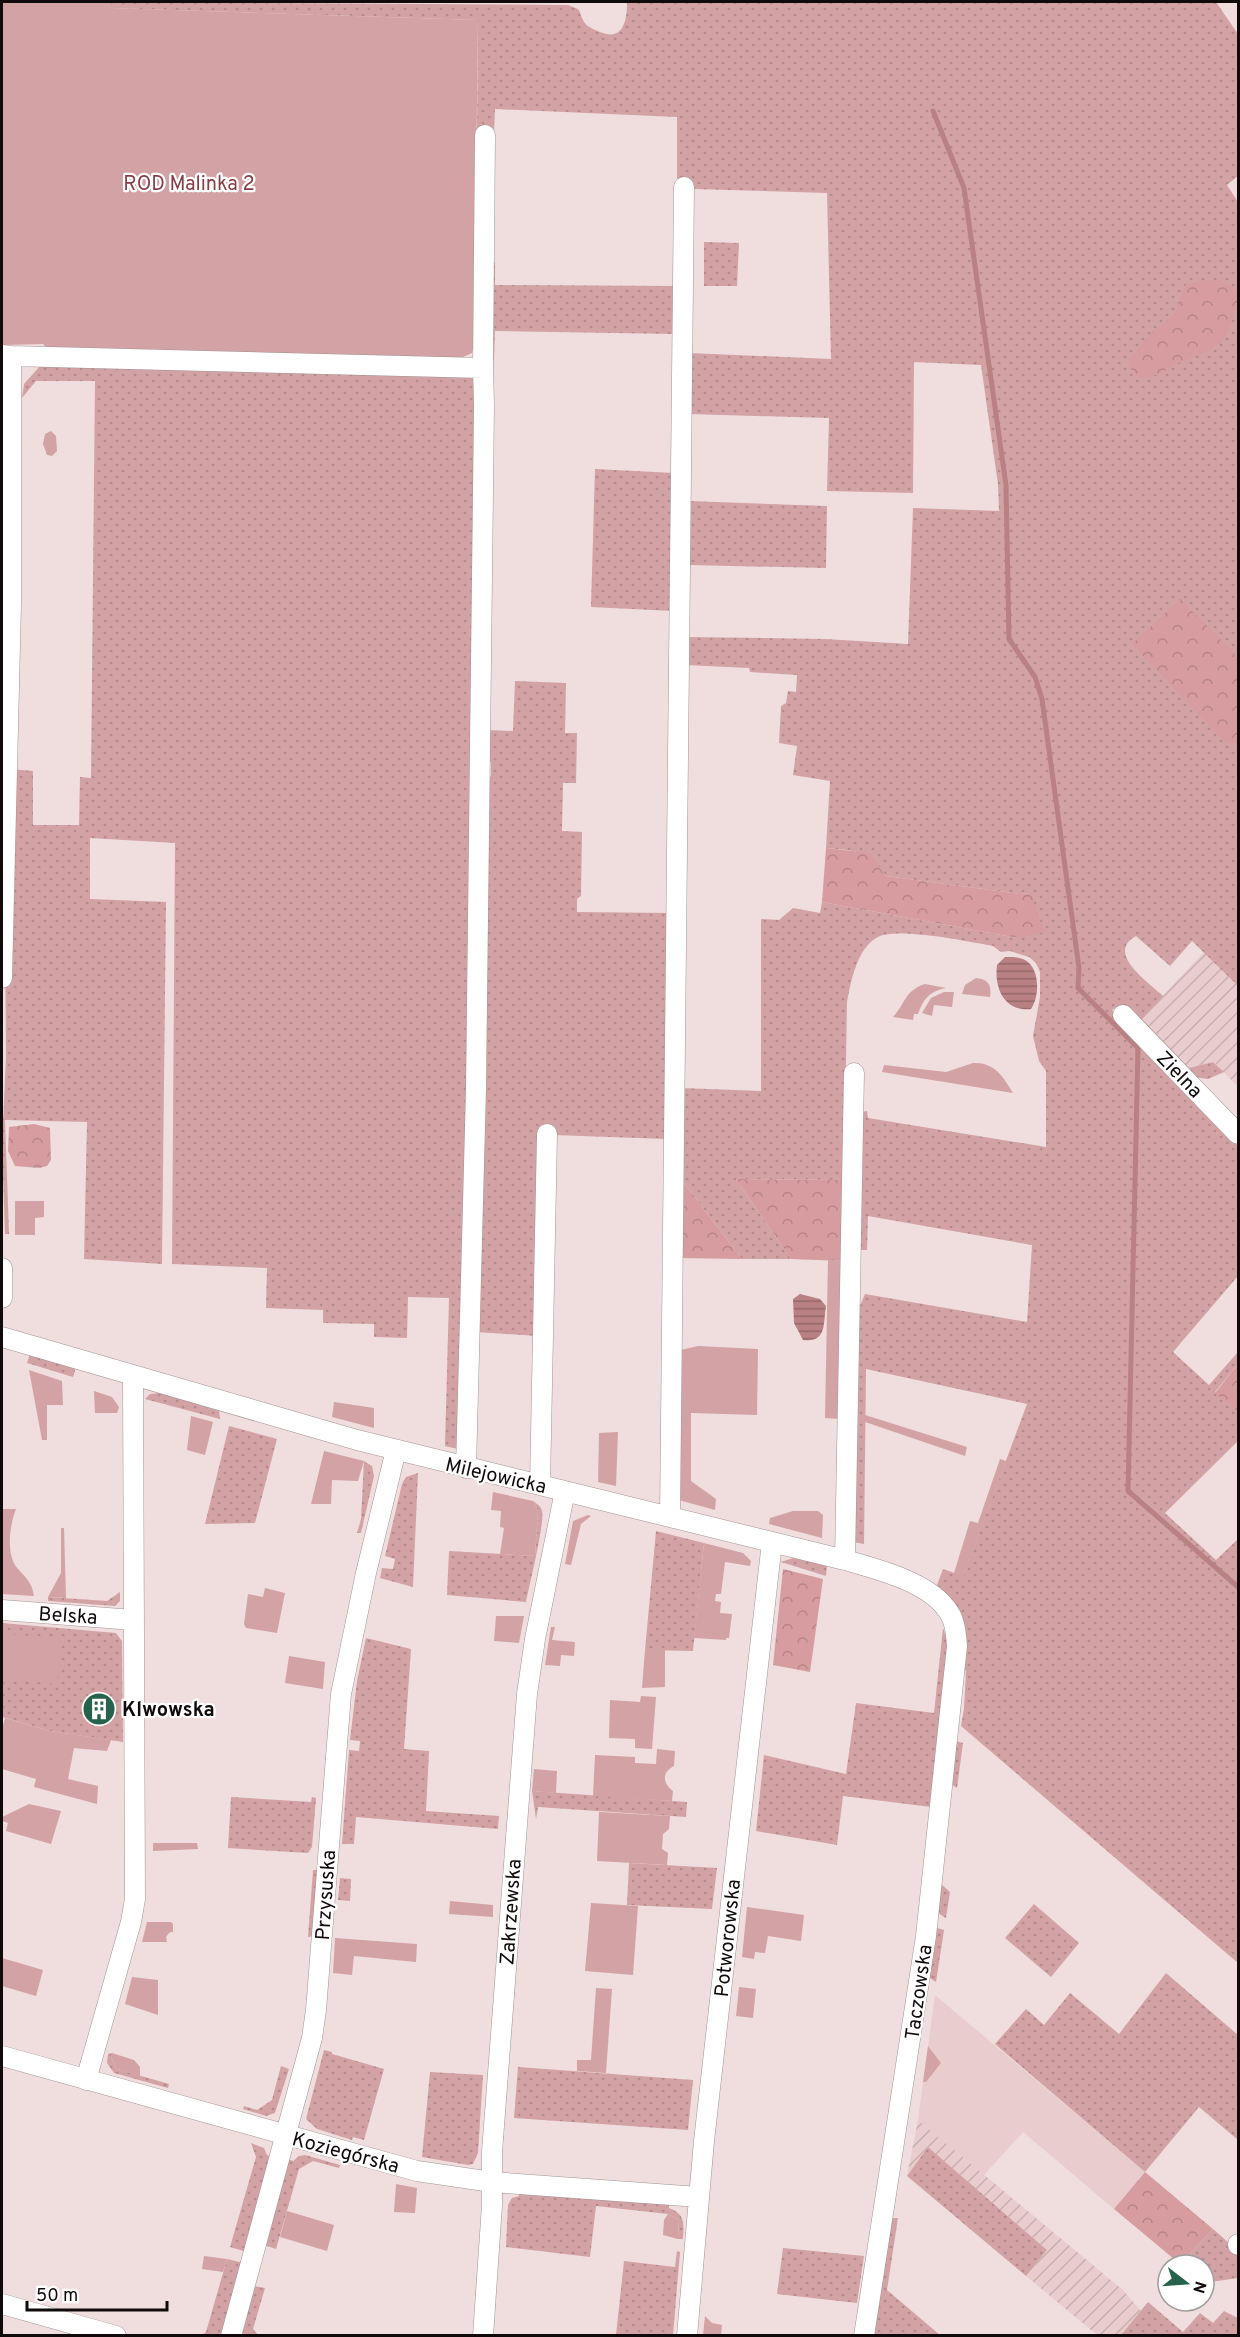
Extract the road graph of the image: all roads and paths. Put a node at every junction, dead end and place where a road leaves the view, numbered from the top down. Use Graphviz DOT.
graph roads {
  1 [pos="485,135"];
  2 [pos="684,187"];
  3 [pos="6,355"];
  4 [pos="483,368"];
  5 [pos="2,978"];
  6 [pos="1122,1015"];
  7 [pos="854,1073"];
  8 [pos="547,1134"];
  9 [pos="1239,1134"];
  10 [pos="2,1269"];
  11 [pos="2,1298"];
  12 [pos="2,1337"];
  13 [pos="133,1376"];
  14 [pos="396,1450"];
  15 [pos="466,1468"];
  16 [pos="540,1485"];
  17 [pos="565,1491"];
  18 [pos="670,1516"];
  19 [pos="772,1542"];
  20 [pos="845,1560"];
  21 [pos="2,1610"];
  22 [pos="135,1620"];
  23 [pos="957,1646"];
  24 [pos="2,2056"];
  25 [pos="86,2080"];
  26 [pos="285,2136"];
  27 [pos="492,2182"];
  28 [pos="699,2197"];
  29 [pos="2,2304"];
  30 [pos="116,2336"];
  31 [pos="231,2336"];
  32 [pos="483,2336"];
  33 [pos="687,2336"];
  34 [pos="864,2336"];
  1 -- 4 [label="street"];
  2 -- 18 [label="street"];
  3 -- 4 [label="street"];
  3 -- 5 [label="street"];
  4 -- 15 [label="street"];
  6 -- 9 [label="street, Zielna"];
  7 -- 20 [label="street"];
  8 -- 16 [label="street"];
  10 -- 11 [label="street"];
  12 -- 13 [label="street, Milejowicka"];
  13 -- 14 [label="street, Milejowicka"];
  13 -- 22 [label="street"];
  14 -- 15 [label="street, Milejowicka"];
  14 -- 26 [label="street, Przysuska"];
  15 -- 16 [label="street, Milejowicka"];
  16 -- 17 [label="street, Milejowicka"];
  17 -- 18 [label="street, Milejowicka"];
  17 -- 27 [label="street, Zakrzewska"];
  18 -- 19 [label="street, Milejowicka"];
  19 -- 20 [label="street, Milejowicka"];
  19 -- 28 [label="street, Potworowska"];
  20 -- 23 [label="street, Milejowicka"];
  21 -- 22 [label="street, Belska"];
  22 -- 25 [label="street"];
  23 -- 34 [label="street, Taczowska"];
  24 -- 25 [label="street, Koziegórska"];
  25 -- 26 [label="street, Koziegórska"];
  26 -- 27 [label="street, Koziegórska"];
  26 -- 31 [label="street, Przysuska"];
  27 -- 28 [label="street, Koziegórska"];
  27 -- 32 [label="street, Zakrzewska"];
  28 -- 33 [label="street, Potworowska"];
  29 -- 30 [label="street"];
}
